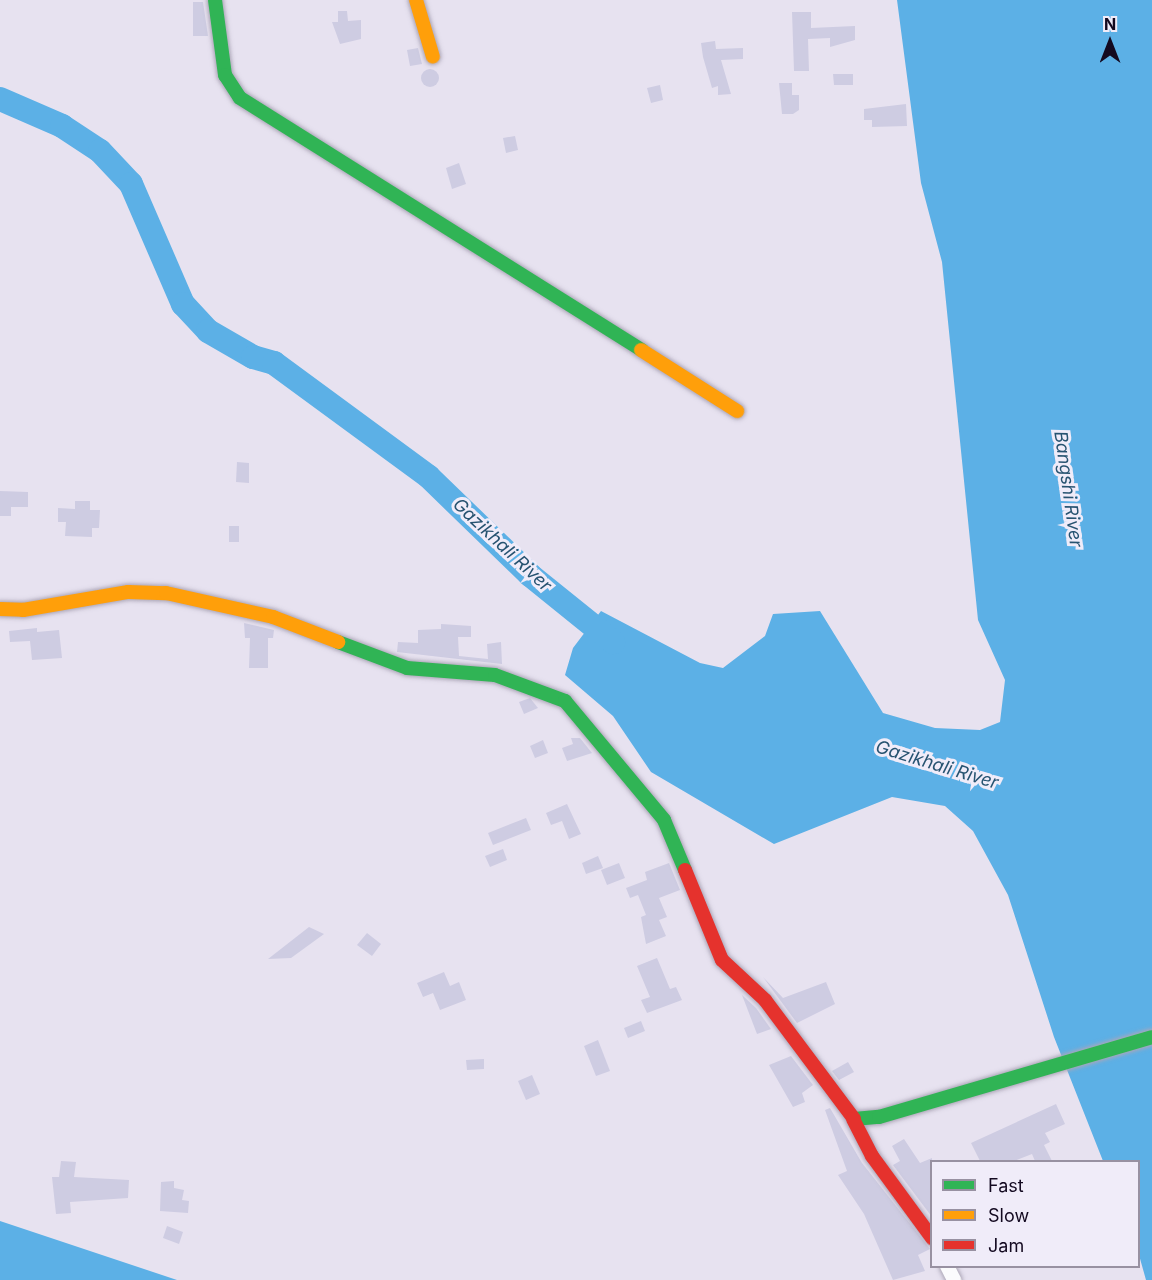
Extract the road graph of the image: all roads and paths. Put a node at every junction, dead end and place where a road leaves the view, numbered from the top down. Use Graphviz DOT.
graph roads {
  1 [pos="215,0"];
  2 [pos="416,0"];
  3 [pos="433,57"];
  4 [pos="737,411"];
  5 [pos="0,609"];
  6 [pos="1152,1036"];
  7 [pos="853,1119"];
  8 [pos="930,1236"];
  1 -- 4 [label="street"];
  2 -- 3 [label="street"];
  5 -- 7 [label="street"];
  6 -- 7 [label="street"];
  7 -- 8 [label="street"];
}
